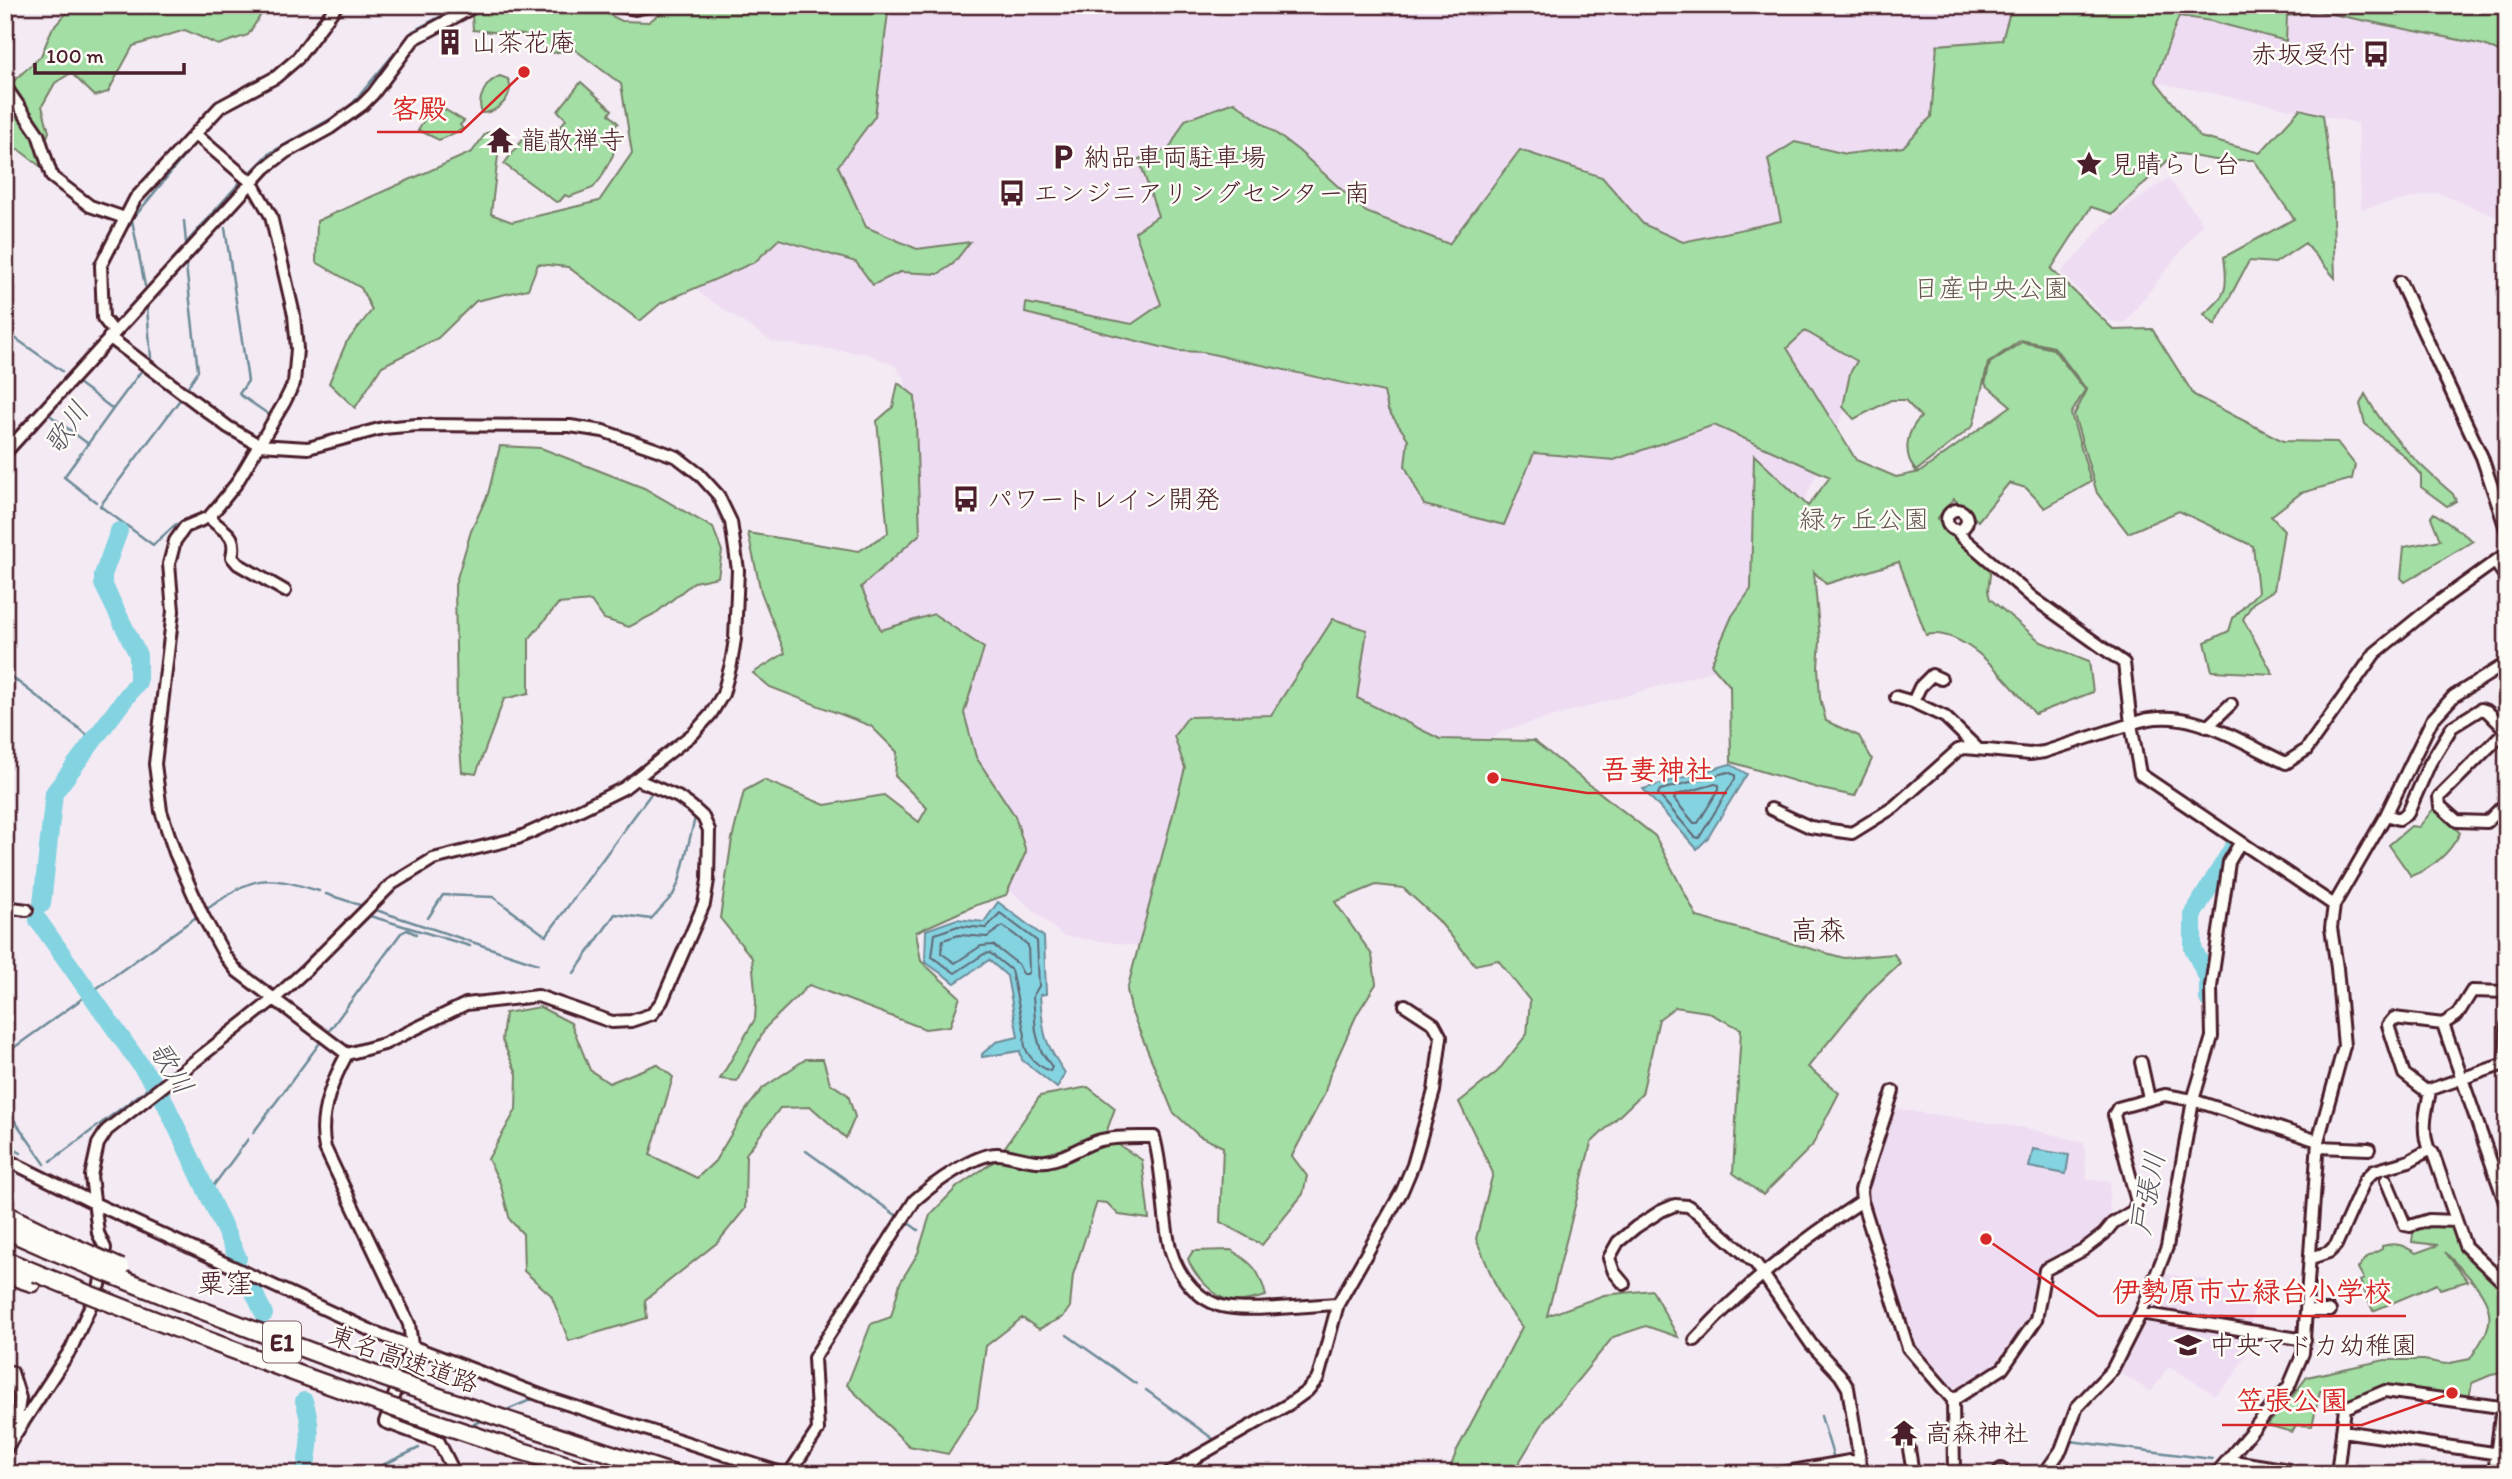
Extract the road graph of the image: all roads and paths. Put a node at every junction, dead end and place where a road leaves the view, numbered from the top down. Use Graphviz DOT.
graph roads {
  1 [pos="337,5"];
  2 [pos="477,5"];
  3 [pos="614,5"];
  4 [pos="654,5"];
  5 [pos="5,86"];
  6 [pos="195,134"];
  7 [pos="252,183"];
  8 [pos="125,218"];
  9 [pos="2400,282"];
  10 [pos="112,335"];
  11 [pos="259,445"];
  12 [pos="5,453"];
  13 [pos="209,517"];
  14 [pos="1957,530"];
  15 [pos="2507,532"];
  16 [pos="2507,553"];
  17 [pos="2495,562"];
  18 [pos="2507,579"];
  19 [pos="285,591"];
  20 [pos="2507,663"];
  21 [pos="1941,679"];
  22 [pos="1896,696"];
  23 [pos="1913,702"];
  24 [pos="2231,704"];
  25 [pos="2131,724"];
  26 [pos="2207,727"];
  27 [pos="2506,730"];
  28 [pos="1978,749"];
  29 [pos="636,779"];
  30 [pos="2507,802"];
  31 [pos="1771,809"];
  32 [pos="2386,816"];
  33 [pos="2240,843"];
  34 [pos="2334,905"];
  35 [pos="5,907"];
  36 [pos="27,910"];
  37 [pos="2507,992"];
  38 [pos="274,999"];
  39 [pos="1405,1005"];
  40 [pos="2443,1024"];
  41 [pos="2507,1025"];
  42 [pos="346,1054"];
  43 [pos="2141,1062"];
  44 [pos="2506,1063"];
  45 [pos="2461,1079"];
  46 [pos="1893,1091"];
  47 [pos="2430,1091"];
  48 [pos="2149,1099"];
  49 [pos="2193,1100"];
  50 [pos="2318,1144"];
  51 [pos="2369,1149"];
  52 [pos="2429,1150"];
  53 [pos="5,1159"];
  54 [pos="2386,1180"];
  55 [pos="1862,1201"];
  56 [pos="94,1203"];
  57 [pos="2507,1208"];
  58 [pos="5,1214"];
  59 [pos="2456,1221"];
  60 [pos="5,1230"];
  61 [pos="49,1243"];
  62 [pos="2311,1258"];
  63 [pos="5,1260"];
  64 [pos="1763,1273"];
  65 [pos="5,1274"];
  66 [pos="34,1278"];
  67 [pos="1624,1284"];
  68 [pos="2507,1286"];
  69 [pos="1338,1304"];
  70 [pos="2307,1311"];
  71 [pos="2330,1311"];
  72 [pos="2141,1313"];
  73 [pos="1695,1340"];
  74 [pos="2305,1340"];
  75 [pos="412,1345"];
  76 [pos="12,1372"];
  77 [pos="2507,1395"];
  78 [pos="1953,1400"];
  79 [pos="2504,1407"];
  80 [pos="23,1423"];
  81 [pos="2343,1431"];
  82 [pos="5,1450"];
  83 [pos="1909,1450"];
  84 [pos="2501,1454"];
  85 [pos="2227,1460"];
  86 [pos="1860,1468"];
  87 [pos="2244,1468"];
  88 [pos="455,1474"];
  89 [pos="596,1474"];
  90 [pos="674,1474"];
  91 [pos="787,1474"];
  92 [pos="1167,1474"];
  93 [pos="1775,1474"];
  94 [pos="1908,1474"];
  95 [pos="1954,1474"];
  96 [pos="2044,1474"];
  97 [pos="2216,1474"];
  98 [pos="2288,1474"];
  99 [pos="2337,1474"];
  100 [pos="2494,1474"];
  1 -- 6 [label="street"];
  2 -- 7 [label="street"];
  3 -- 4 [label="street"];
  5 -- 8 [label="street"];
  6 -- 7 [label="street"];
  6 -- 8 [label="street"];
  7 -- 10 [label="street"];
  7 -- 11 [label="street"];
  8 -- 10 [label="street"];
  9 -- 15 [label="street"];
  10 -- 11 [label="street"];
  10 -- 12 [label="street"];
  11 -- 13 [label="street"];
  11 -- 29 [label="street"];
  13 -- 19 [label="street"];
  13 -- 38 [label="street"];
  14 -- 25 [label="street"];
  16 -- 17 [label="street"];
  17 -- 18 [label="street"];
  17 -- 26 [label="street"];
  20 -- 32 [label="street"];
  21 -- 23 [label="street"];
  22 -- 23 [label="street"];
  23 -- 28 [label="street"];
  24 -- 26 [label="street"];
  25 -- 26 [label="street"];
  25 -- 28 [label="street"];
  25 -- 33 [label="street"];
  27 -- 30 [label="street"];
  27 -- 32 [label="street"];
  28 -- 31 [label="street"];
  29 -- 38 [label="street"];
  29 -- 42 [label="street"];
  32 -- 34 [label="street"];
  33 -- 34 [label="street"];
  33 -- 49 [label="street"];
  34 -- 50 [label="street"];
  35 -- 36 [label="street"];
  37 -- 40 [label="street"];
  38 -- 42 [label="street"];
  38 -- 56 [label="street"];
  39 -- 69 [label="street"];
  40 -- 45 [label="street"];
  40 -- 47 [label="street"];
  41 -- 44 [label="street"];
  42 -- 75 [label="street"];
  43 -- 48 [label="street"];
  44 -- 45 [label="street"];
  45 -- 47 [label="street"];
  45 -- 57 [label="street"];
  46 -- 55 [label="street"];
  47 -- 52 [label="street"];
  48 -- 49 [label="street"];
  48 -- 78 [label="street"];
  49 -- 50 [label="street"];
  49 -- 72 [label="street"];
  50 -- 51 [label="street"];
  50 -- 62 [label="street"];
  52 -- 59 [label="street"];
  52 -- 62 [label="street"];
  53 -- 56 [label="street"];
  54 -- 59 [label="street"];
  55 -- 64 [label="street"];
  55 -- 78 [label="street"];
  56 -- 75 [label="street"];
  56 -- 80 [label="street"];
  58 -- 61 [label="highway"];
  59 -- 68 [label="street"];
  60 -- 61 [label="highway, 東名高速道路 / E1"];
  61 -- 90 [label="highway, 東名高速道路 / E1, bridge"];
  62 -- 70 [label="street"];
  63 -- 66 [label="highway"];
  64 -- 67 [label="street"];
  64 -- 73 [label="street"];
  64 -- 86 [label="street"];
  65 -- 66 [label="highway"];
  66 -- 89 [label="highway, 東名高速道路 / E1, bridge"];
  69 -- 91 [label="street"];
  69 -- 92 [label="street"];
  70 -- 71 [label="street"];
  70 -- 74 [label="street"];
  72 -- 74 [label="street"];
  72 -- 96 [label="street"];
  74 -- 85 [label="street"];
  75 -- 88 [label="street"];
  75 -- 91 [label="street"];
  76 -- 80 [label="street"];
  77 -- 79 [label="street"];
  78 -- 95 [label="street"];
  79 -- 81 [label="street"];
  79 -- 84 [label="street"];
  80 -- 82 [label="street"];
  81 -- 84 [label="street"];
  81 -- 99 [label="street"];
  83 -- 94 [label="street"];
  84 -- 100 [label="street"];
  85 -- 87 [label="street"];
  85 -- 97 [label="street"];
  86 -- 93 [label="street"];
  87 -- 98 [label="street"];
}
